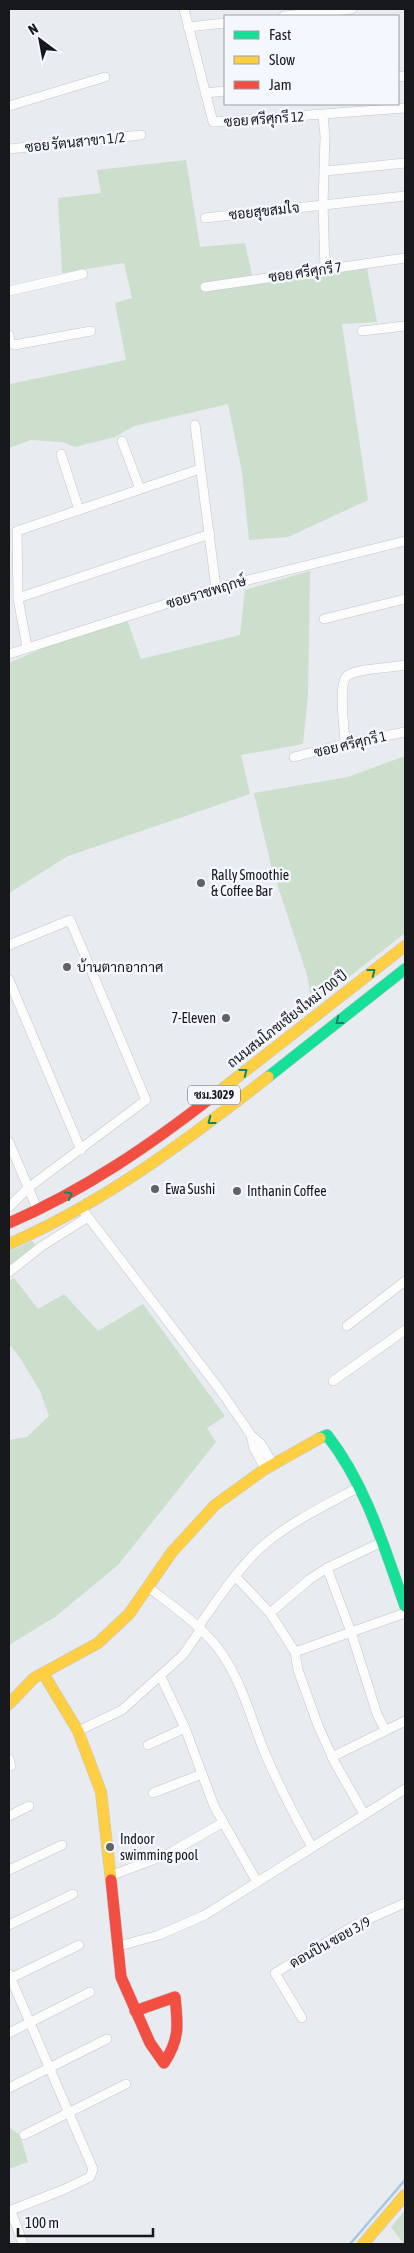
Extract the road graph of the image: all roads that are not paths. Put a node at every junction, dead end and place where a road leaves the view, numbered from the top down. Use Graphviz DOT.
graph roads {
  1 [pos="184,9"];
  2 [pos="352,9"];
  3 [pos="294,15"];
  4 [pos="224,23"];
  5 [pos="188,27"];
  6 [pos="105,77"];
  7 [pos="224,91"];
  8 [pos="204,93"];
  9 [pos="9,106"];
  10 [pos="405,108"];
  11 [pos="323,116"];
  12 [pos="141,135"];
  13 [pos="9,149"];
  14 [pos="405,163"];
  15 [pos="326,170"];
  16 [pos="405,196"];
  17 [pos="323,204"];
  18 [pos="205,218"];
  19 [pos="405,258"];
  20 [pos="325,269"];
  21 [pos="83,274"];
  22 [pos="205,287"];
  23 [pos="9,291"];
  24 [pos="405,326"];
  25 [pos="91,331"];
  26 [pos="362,331"];
  27 [pos="9,337"];
  28 [pos="195,425"];
  29 [pos="122,442"];
  30 [pos="61,454"];
  31 [pos="200,470"];
  32 [pos="140,489"];
  33 [pos="79,510"];
  34 [pos="210,534"];
  35 [pos="405,541"];
  36 [pos="216,588"];
  37 [pos="18,598"];
  38 [pos="405,599"];
  39 [pos="324,619"];
  40 [pos="27,647"];
  41 [pos="9,654"];
  42 [pos="405,665"];
  43 [pos="405,732"];
  44 [pos="346,744"];
  45 [pos="294,757"];
  46 [pos="9,945"];
  47 [pos="405,946"];
  48 [pos="405,969"];
  49 [pos="9,980"];
  50 [pos="9,1142"];
  51 [pos="81,1150"];
  52 [pos="28,1188"];
  53 [pos="9,1207"];
  54 [pos="38,1211"];
  55 [pos="85,1213"];
  56 [pos="9,1223"];
  57 [pos="35,1233"];
  58 [pos="9,1244"];
  59 [pos="42,1246"];
  60 [pos="9,1272"];
  61 [pos="405,1281"];
  62 [pos="347,1326"];
  63 [pos="405,1330"];
  64 [pos="333,1381"];
  65 [pos="269,1466"];
  66 [pos="359,1487"];
  67 [pos="382,1542"];
  68 [pos="327,1568"];
  69 [pos="235,1576"];
  70 [pos="148,1587"];
  71 [pos="405,1606"];
  72 [pos="270,1613"];
  73 [pos="405,1614"];
  74 [pos="200,1628"];
  75 [pos="351,1632"];
  76 [pos="295,1652"];
  77 [pos="43,1673"];
  78 [pos="161,1677"];
  79 [pos="9,1704"];
  80 [pos="405,1721"];
  81 [pos="185,1728"];
  82 [pos="384,1730"];
  83 [pos="78,1731"];
  84 [pos="148,1745"];
  85 [pos="332,1757"];
  86 [pos="202,1774"];
  87 [pos="405,1789"];
  88 [pos="152,1794"];
  89 [pos="29,1806"];
  90 [pos="364,1814"];
  91 [pos="9,1816"];
  92 [pos="222,1823"];
  93 [pos="62,1845"];
  94 [pos="312,1846"];
  95 [pos="9,1870"];
  96 [pos="110,1876"];
  97 [pos="257,1882"];
  98 [pos="73,1894"];
  99 [pos="405,1903"];
  100 [pos="9,1925"];
  101 [pos="79,1945"];
  102 [pos="118,1946"];
  103 [pos="9,1977"];
  104 [pos="90,1992"];
  105 [pos="135,2011"];
  106 [pos="302,2018"];
  107 [pos="30,2023"];
  108 [pos="9,2033"];
  109 [pos="107,2039"];
  110 [pos="49,2068"];
  111 [pos="126,2084"];
  112 [pos="9,2088"];
  113 [pos="69,2112"];
  114 [pos="24,2135"];
  115 [pos="405,2195"];
  116 [pos="10,2211"];
  117 [pos="23,2244"];
  118 [pos="363,2244"];
  1 -- 5 [label="street"];
  2 -- 3 [label="street"];
  4 -- 5 [label="street"];
  5 -- 8 [label="street"];
  6 -- 9 [label="street"];
  7 -- 8 [label="street"];
  8 -- 11 [label="street, ซอย ศรีศุกรี 12"];
  10 -- 11 [label="street, ซอย ศรีศุกรี 12"];
  11 -- 15 [label="street"];
  12 -- 13 [label="street, ซอย รัตนสาขา 1/2"];
  14 -- 15 [label="street"];
  15 -- 17 [label="street"];
  16 -- 17 [label="street, ซอยสุขสมใจ"];
  17 -- 18 [label="street, ซอยสุขสมใจ"];
  17 -- 20 [label="street"];
  19 -- 20 [label="street, ซอย ศรีศุกรี 7"];
  20 -- 22 [label="street, ซอย ศรีศุกรี 7"];
  21 -- 23 [label="street"];
  24 -- 26 [label="street"];
  25 -- 27 [label="street"];
  28 -- 31 [label="street"];
  29 -- 32 [label="street"];
  30 -- 33 [label="street"];
  31 -- 32 [label="street"];
  31 -- 34 [label="street"];
  32 -- 33 [label="street"];
  33 -- 37 [label="street"];
  34 -- 36 [label="street"];
  34 -- 37 [label="street"];
  35 -- 36 [label="street, ซอยราชพฤกษ์"];
  36 -- 40 [label="street, ซอยราชพฤกษ์"];
  37 -- 40 [label="street"];
  38 -- 39 [label="street"];
  40 -- 41 [label="street, ซอยราชพฤกษ์"];
  42 -- 44 [label="street"];
  43 -- 44 [label="street, ซอย ศรีศุกรี 1"];
  44 -- 45 [label="street, ซอย ศรีศุกรี 1"];
  46 -- 51 [label="street"];
  54 -- 47 [label="street, ถนนสมโภชเชียงใหม่ 700 ปี / ชม.3029, one-way"];
  48 -- 55 [label="street, ชม.3029, one-way"];
  49 -- 51 [label="street"];
  50 -- 52 [label="street"];
  51 -- 52 [label="street"];
  52 -- 53 [label="street"];
  52 -- 54 [label="street"];
  54 -- 56 [label="street, ถนนสมโภชเชียงใหม่ 700 ปี / ชม.3029"];
  55 -- 57 [label="street, ชม.3029"];
  55 -- 59 [label="street"];
  55 -- 65 [label="street"];
  57 -- 58 [label="street, ชม.3029"];
  57 -- 59 [label="street"];
  59 -- 60 [label="street"];
  61 -- 62 [label="street"];
  63 -- 64 [label="street"];
  65 -- 66 [label="street"];
  65 -- 70 [label="street"];
  66 -- 67 [label="street"];
  66 -- 69 [label="street"];
  67 -- 68 [label="street"];
  67 -- 71 [label="street"];
  68 -- 72 [label="street"];
  68 -- 75 [label="street"];
  69 -- 72 [label="street"];
  69 -- 74 [label="street"];
  70 -- 74 [label="street"];
  70 -- 77 [label="street"];
  72 -- 76 [label="street"];
  73 -- 75 [label="street"];
  74 -- 78 [label="street"];
  74 -- 94 [label="street"];
  75 -- 76 [label="street"];
  75 -- 82 [label="street"];
  76 -- 85 [label="street"];
  77 -- 79 [label="street"];
  77 -- 83 [label="street"];
  78 -- 81 [label="street"];
  78 -- 83 [label="street"];
  80 -- 82 [label="street"];
  81 -- 84 [label="street"];
  81 -- 86 [label="street"];
  82 -- 85 [label="street"];
  83 -- 96 [label="street"];
  85 -- 90 [label="street"];
  86 -- 88 [label="street"];
  86 -- 92 [label="street"];
  87 -- 90 [label="street"];
  89 -- 91 [label="street"];
  90 -- 94 [label="street"];
  92 -- 96 [label="street"];
  92 -- 97 [label="street"];
  93 -- 95 [label="street"];
  94 -- 97 [label="street"];
  96 -- 102 [label="street"];
  97 -- 102 [label="street"];
  98 -- 100 [label="street"];
  99 -- 106 [label="street, ดอนปิน ซอย 3/9"];
  101 -- 103 [label="street"];
  102 -- 105 [label="street"];
  103 -- 107 [label="street"];
  104 -- 107 [label="street"];
  105 -- 105 [label="street"];
  107 -- 108 [label="street"];
  107 -- 110 [label="street"];
  109 -- 110 [label="street"];
  110 -- 112 [label="street"];
  110 -- 113 [label="street"];
  111 -- 113 [label="street"];
  113 -- 114 [label="street"];
  113 -- 116 [label="street"];
  115 -- 118 [label="street"];
  116 -- 117 [label="street"];
}
